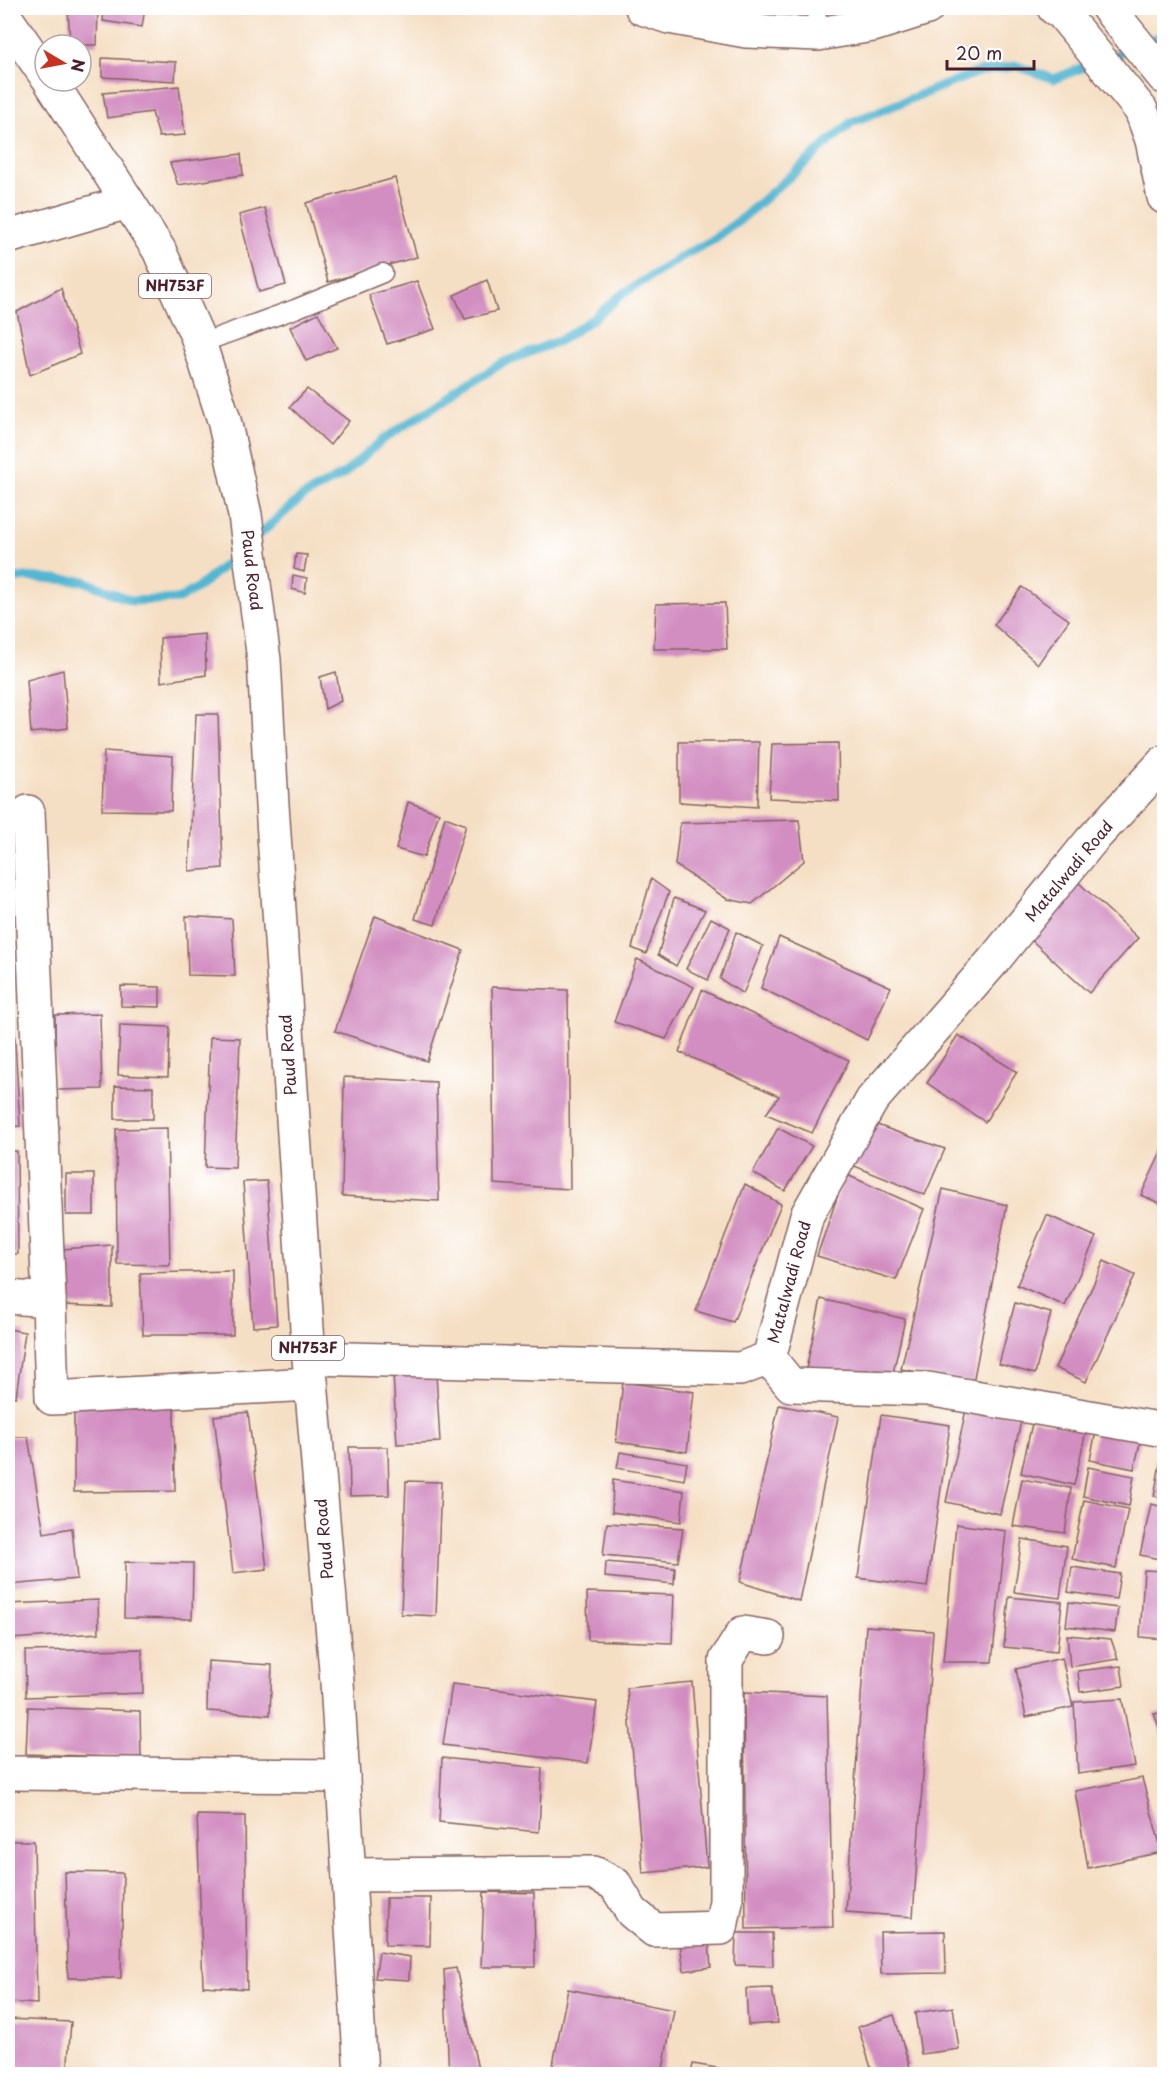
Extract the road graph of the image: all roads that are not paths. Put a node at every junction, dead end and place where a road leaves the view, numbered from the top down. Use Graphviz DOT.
graph roads {
  1 [pos="642,8"];
  2 [pos="927,8"];
  3 [pos="1108,8"];
  4 [pos="1058,10"];
  5 [pos="828,20"];
  6 [pos="8,21"];
  7 [pos="33,57"];
  8 [pos="1164,77"];
  9 [pos="58,93"];
  10 [pos="1164,197"];
  11 [pos="128,202"];
  12 [pos="8,237"];
  13 [pos="383,273"];
  14 [pos="199,344"];
  15 [pos="1164,762"];
  16 [pos="28,812"];
  17 [pos="8,1298"];
  18 [pos="49,1300"];
  19 [pos="769,1358"];
  20 [pos="310,1371"];
  21 [pos="1164,1430"];
  22 [pos="768,1637"];
  23 [pos="8,1773"];
  24 [pos="343,1776"];
  25 [pos="349,1875"];
  26 [pos="361,2074"];
  1 -- 5 [label="street"];
  2 -- 5 [label="street"];
  3 -- 8 [label="street"];
  4 -- 10 [label="street"];
  6 -- 7 [label="street"];
  9 -- 11 [label="street, Paud Road / NH753F"];
  11 -- 12 [label="street"];
  11 -- 14 [label="street, Paud Road / NH753F"];
  13 -- 14 [label="lane"];
  14 -- 20 [label="street, Paud Road / NH753F"];
  15 -- 19 [label="street, Matalwadi Road"];
  16 -- 18 [label="street"];
  17 -- 18 [label="street"];
  18 -- 20 [label="street, Matalwadi Road"];
  19 -- 20 [label="street, Matalwadi Road"];
  19 -- 21 [label="street"];
  20 -- 24 [label="street, Paud Road / NH753F"];
  22 -- 25 [label="street"];
  23 -- 24 [label="street"];
  24 -- 25 [label="street, Paud Road / NH753F"];
  25 -- 26 [label="street, Paud Road / NH753F"];
}
